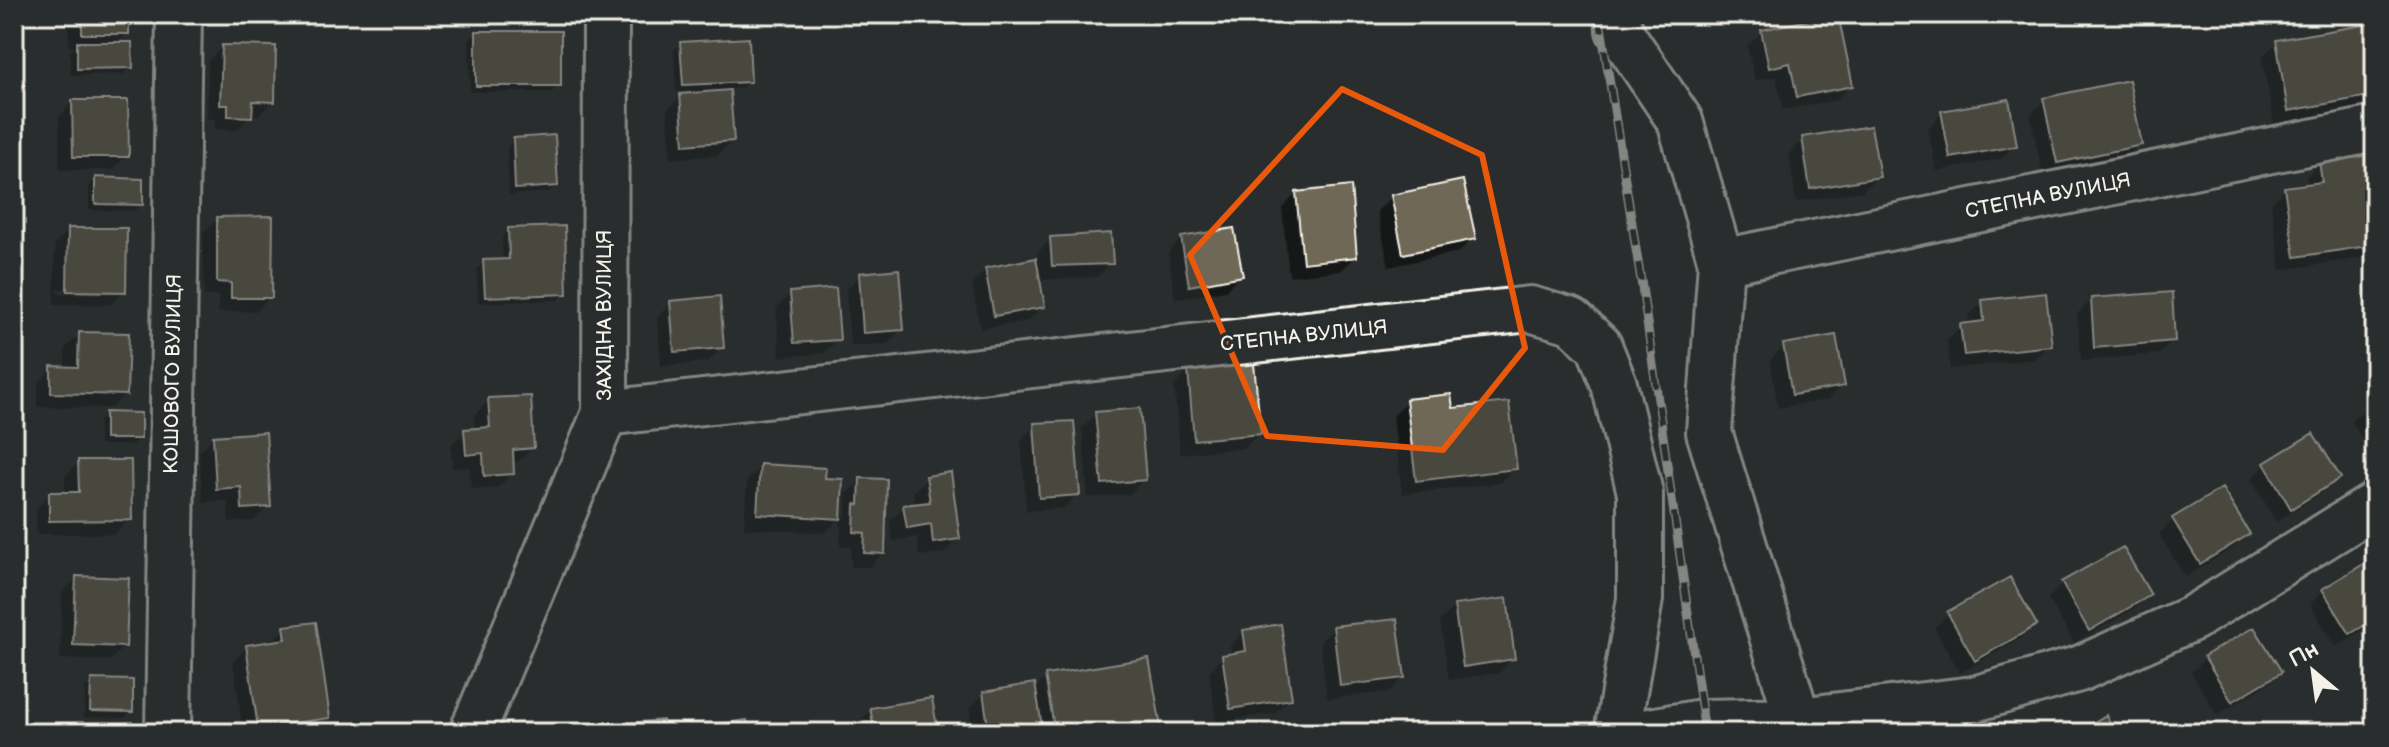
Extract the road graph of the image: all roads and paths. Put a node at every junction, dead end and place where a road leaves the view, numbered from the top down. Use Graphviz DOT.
graph roads {
  1 [pos="179,14"];
  2 [pos="606,14"];
  3 [pos="1618,14"];
  4 [pos="2375,129"];
  5 [pos="1721,262"];
  6 [pos="605,413"];
  7 [pos="2375,505"];
  8 [pos="1800,727"];
  9 [pos="168,733"];
  10 [pos="472,733"];
  11 [pos="1617,733"];
  12 [pos="1638,733"];
  1 -- 9 [label="street, КОШОВОГО ВУЛИЦЯ"];
  2 -- 6 [label="street, ЗАХІДНА ВУЛИЦЯ"];
  3 -- 5 [label="street"];
  4 -- 5 [label="street, СТЕПНА ВУЛИЦЯ"];
  5 -- 8 [label="street"];
  6 -- 10 [label="street, ЗАХІДНА ВУЛИЦЯ"];
  6 -- 11 [label="street, СТЕПНА ВУЛИЦЯ"];
  7 -- 8 [label="street"];
  8 -- 12 [label="street"];
}
